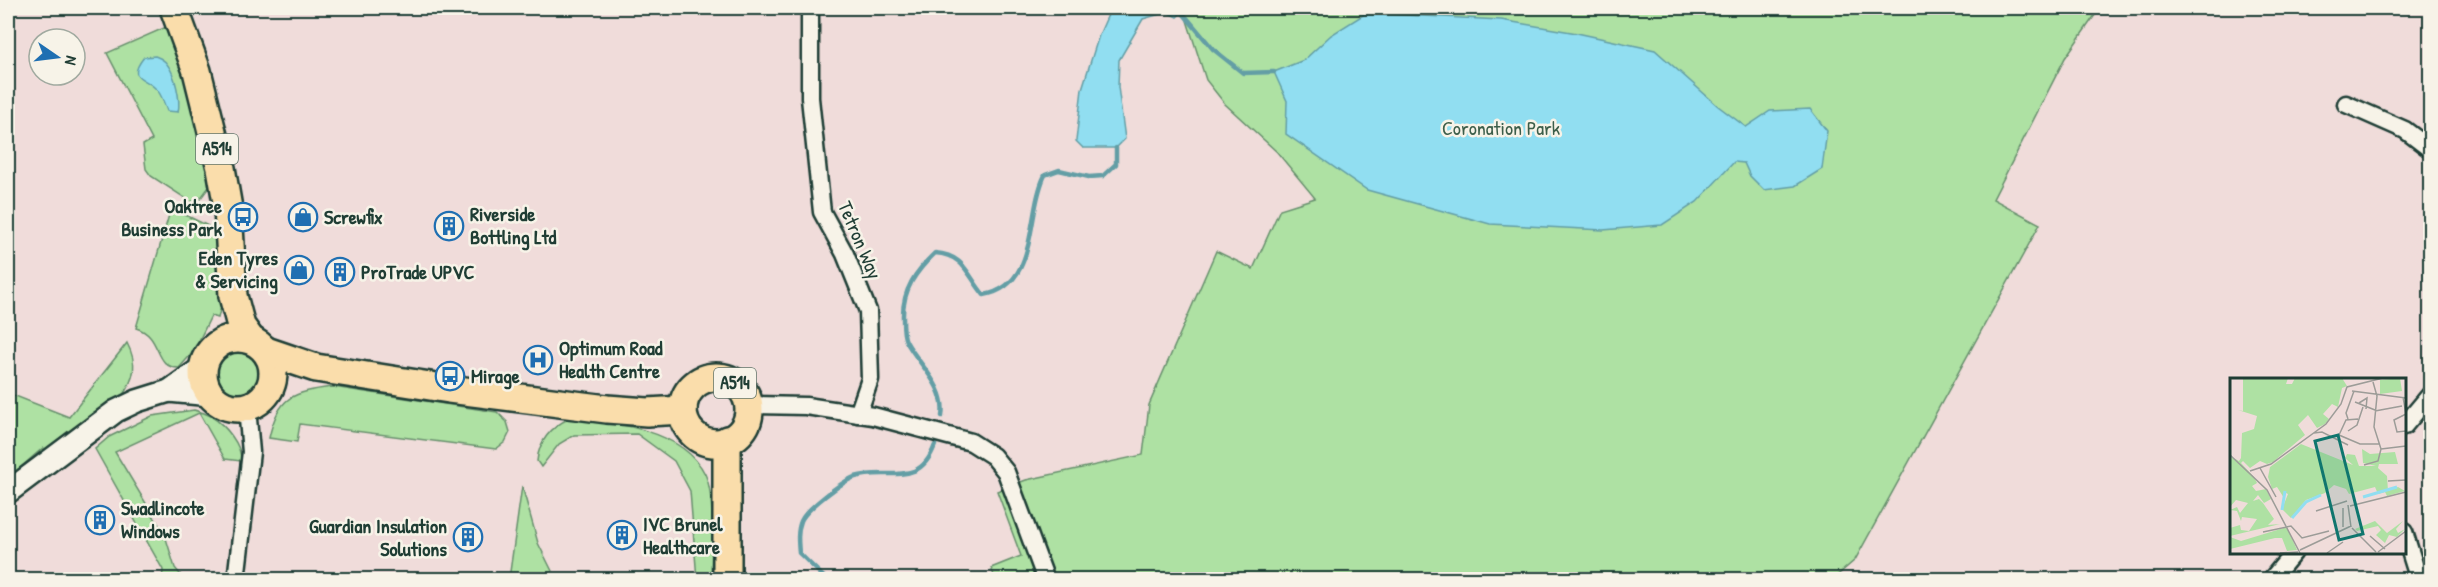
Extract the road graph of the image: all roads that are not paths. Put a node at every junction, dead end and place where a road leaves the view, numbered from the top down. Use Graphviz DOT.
graph roads {
  1 [pos="174,8"];
  2 [pos="810,8"];
  3 [pos="2346,104"];
  4 [pos="2430,149"];
  5 [pos="233,296"];
  6 [pos="259,346"];
  7 [pos="211,355"];
  8 [pos="316,368"];
  9 [pos="271,387"];
  10 [pos="169,391"];
  11 [pos="211,395"];
  12 [pos="2430,395"];
  13 [pos="749,405"];
  14 [pos="247,408"];
  15 [pos="683,410"];
  16 [pos="858,414"];
  17 [pos="2405,424"];
  18 [pos="727,440"];
  19 [pos="8,492"];
  20 [pos="2405,538"];
  21 [pos="2292,554"];
  22 [pos="236,579"];
  23 [pos="727,579"];
  24 [pos="1046,579"];
  25 [pos="2271,579"];
  26 [pos="2420,579"];
  1 -- 5 [label="main road, A514"];
  2 -- 16 [label="street, Tetron Way"];
  3 -- 4 [label="street"];
  5 -- 6 [label="main road, A514"];
  5 -- 7 [label="main road, A514"];
  6 -- 7 [label="main road"];
  6 -- 8 [label="main road"];
  6 -- 9 [label="main road, A514"];
  7 -- 10 [label="street"];
  7 -- 11 [label="main road"];
  8 -- 9 [label="main road"];
  8 -- 15 [label="main road"];
  9 -- 14 [label="main road"];
  10 -- 11 [label="street"];
  10 -- 19 [label="street"];
  11 -- 14 [label="main road"];
  12 -- 17 [label="street"];
  13 -- 15 [label="main road, A514"];
  13 -- 16 [label="street"];
  13 -- 18 [label="main road, A514"];
  14 -- 22 [label="street"];
  15 -- 18 [label="main road"];
  16 -- 24 [label="street"];
  18 -- 23 [label="main road"];
  20 -- 26 [label="street"];
  21 -- 25 [label="street"];
}
